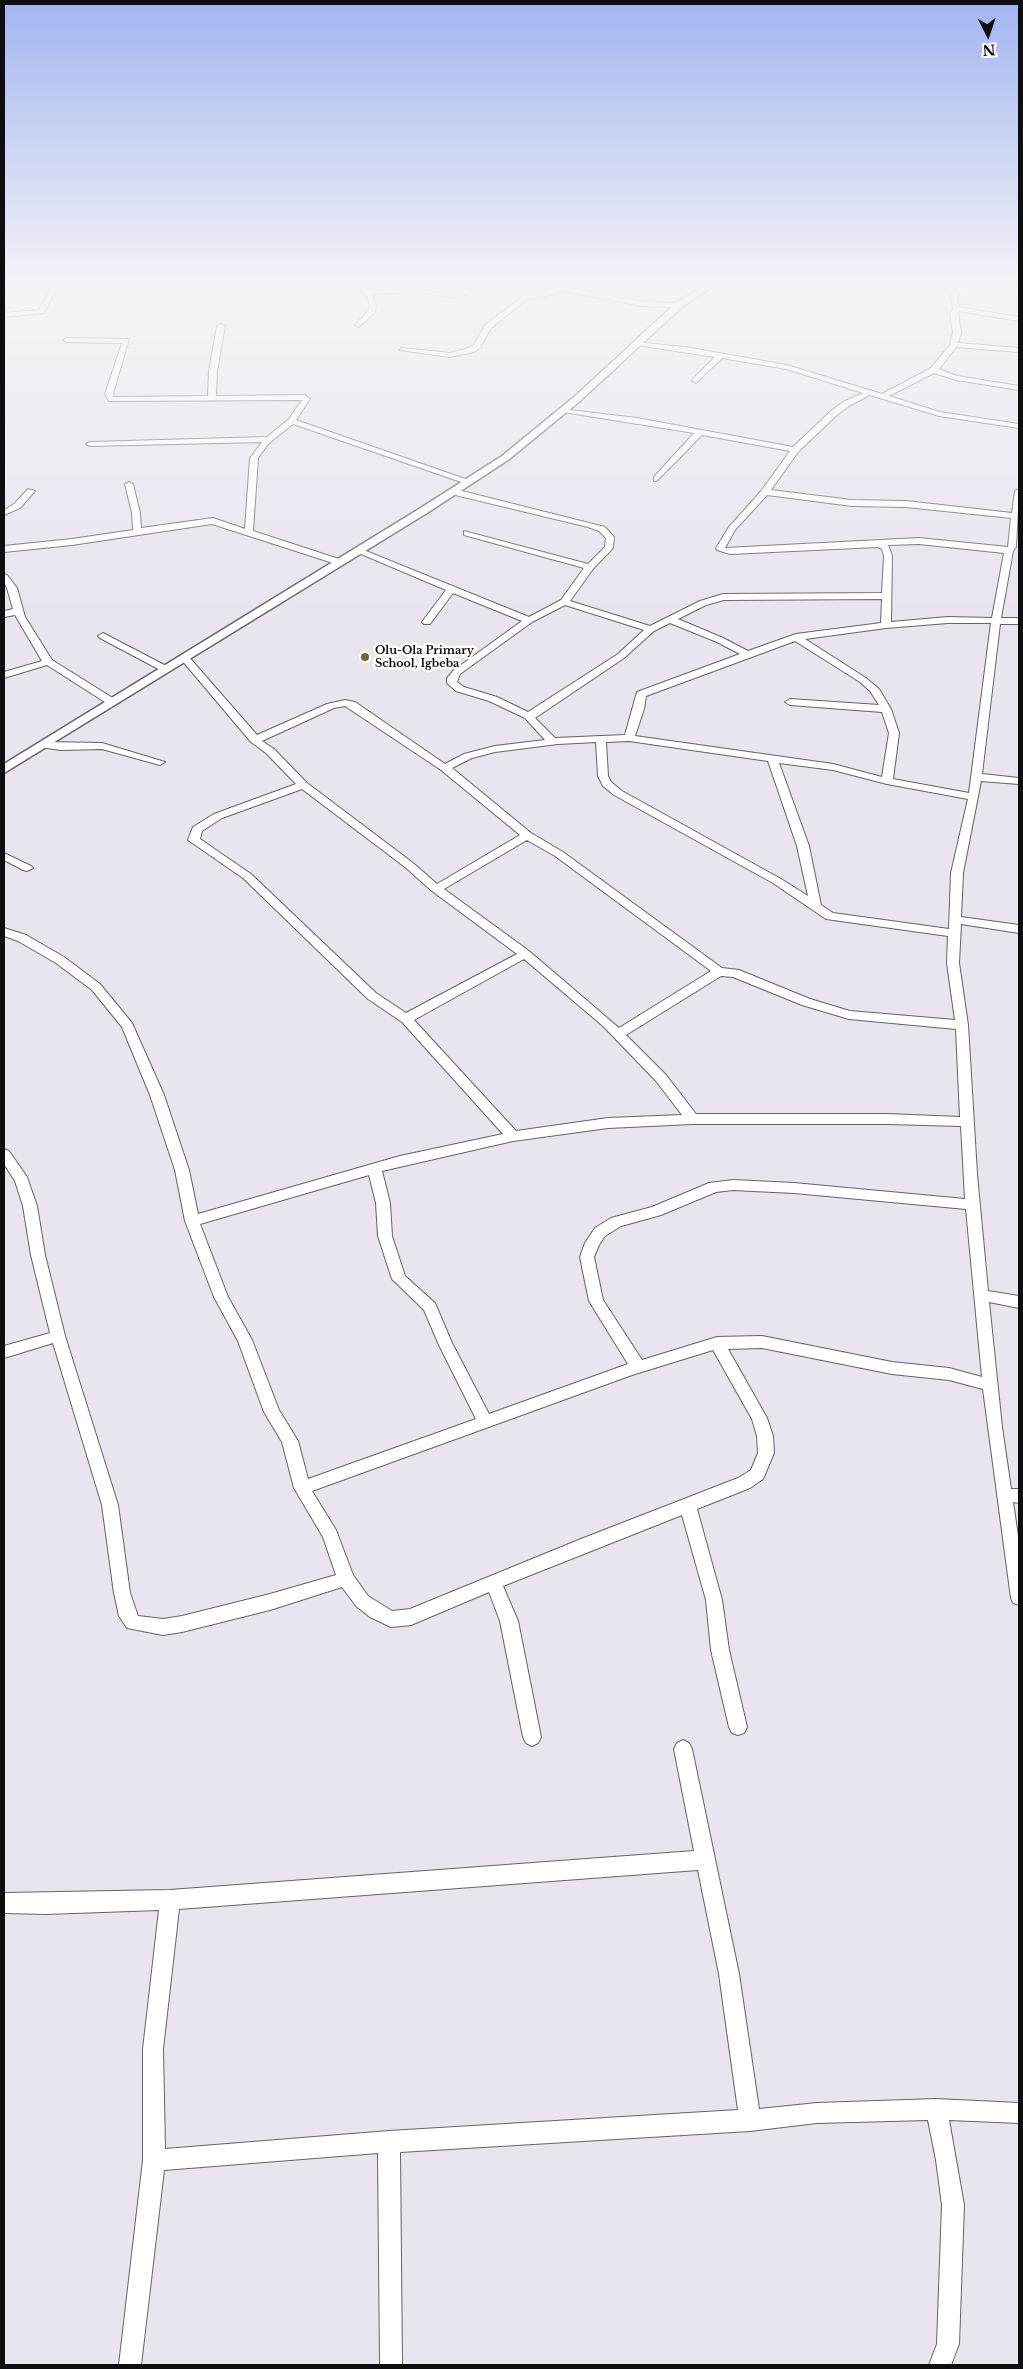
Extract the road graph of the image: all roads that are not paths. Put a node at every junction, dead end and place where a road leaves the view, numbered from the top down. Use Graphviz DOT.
graph roads {
  1 [pos="111,398"];
  2 [pos="212,398"];
  3 [pos="254,398"];
  4 [pos="305,398"];
  5 [pos="578,398"];
  6 [pos="861,398"];
  7 [pos="884,398"];
  8 [pos="561,411"];
  9 [pos="292,421"];
  10 [pos="1019,426"];
  11 [pos="700,432"];
  12 [pos="269,439"];
  13 [pos="90,444"];
  14 [pos="794,450"];
  15 [pos="657,479"];
  16 [pos="467,481"];
  17 [pos="129,484"];
  18 [pos="32,491"];
  19 [pos="1019,491"];
  20 [pos="454,492"];
  21 [pos="766,492"];
  22 [pos="4,513"];
  23 [pos="1018,516"];
  24 [pos="136,531"];
  25 [pos="249,533"];
  26 [pos="467,533"];
  27 [pos="872,543"];
  28 [pos="4,549"];
  29 [pos="1014,549"];
  30 [pos="358,552"];
  31 [pos="340,562"];
  32 [pos="590,567"];
  33 [pos="4,579"];
  34 [pos="451,588"];
  35 [pos="886,596"];
  36 [pos="564,602"];
  37 [pos="18,611"];
  38 [pos="4,614"];
  39 [pos="529,620"];
  40 [pos="671,620"];
  41 [pos="996,620"];
  42 [pos="427,622"];
  43 [pos="1019,622"];
  44 [pos="886,625"];
  45 [pos="652,629"];
  46 [pos="103,636"];
  47 [pos="796,638"];
  48 [pos="746,654"];
  49 [pos="185,658"];
  50 [pos="48,662"];
  51 [pos="167,670"];
  52 [pos="4,675"];
  53 [pos="112,702"];
  54 [pos="790,702"];
  55 [pos="886,709"];
  56 [pos="529,716"];
  57 [pos="629,738"];
  58 [pos="601,739"];
  59 [pos="255,740"];
  60 [pos="553,742"];
  61 [pos="44,745"];
  62 [pos="773,759"];
  63 [pos="160,762"];
  64 [pos="4,768"];
  65 [pos="445,768"];
  66 [pos="976,777"];
  67 [pos="887,780"];
  68 [pos="1019,781"];
  69 [pos="304,785"];
  70 [pos="974,797"];
  71 [pos="527,835"];
  72 [pos="4,856"];
  73 [pos="27,868"];
  74 [pos="436,889"];
  75 [pos="816,907"];
  76 [pos="956,920"];
  77 [pos="1019,929"];
  78 [pos="4,932"];
  79 [pos="954,933"];
  80 [pos="525,954"];
  81 [pos="719,972"];
  82 [pos="406,1019"];
  83 [pos="962,1025"];
  84 [pos="618,1034"];
  85 [pos="692,1119"];
  86 [pos="968,1122"];
  87 [pos="512,1136"];
  88 [pos="4,1154"];
  89 [pos="374,1168"];
  90 [pos="973,1205"];
  91 [pos="192,1221"];
  92 [pos="982,1295"];
  93 [pos="1019,1302"];
  94 [pos="58,1336"];
  95 [pos="716,1343"];
  96 [pos="4,1352"];
  97 [pos="638,1367"];
  98 [pos="990,1385"];
  99 [pos="485,1421"];
  100 [pos="302,1488"];
  101 [pos="1011,1496"];
  102 [pos="688,1506"];
  103 [pos="346,1579"];
  104 [pos="493,1582"];
  105 [pos="1019,1598"];
  106 [pos="738,1727"];
  107 [pos="532,1737"];
  108 [pos="683,1748"];
  109 [pos="705,1860"];
  110 [pos="170,1900"];
  111 [pos="4,1903"];
  112 [pos="936,2109"];
  113 [pos="1019,2113"];
  114 [pos="750,2120"];
  115 [pos="389,2142"];
  116 [pos="154,2160"];
  117 [pos="130,2365"];
  118 [pos="391,2365"];
  119 [pos="940,2365"];
  1 -- 2 [label="street"];
  2 -- 3 [label="street"];
  4 -- 9 [label="street"];
  5 -- 8 [label="street"];
  6 -- 14 [label="street"];
  7 -- 10 [label="street"];
  8 -- 11 [label="street"];
  8 -- 16 [label="street"];
  9 -- 12 [label="street"];
  9 -- 16 [label="street"];
  11 -- 14 [label="street"];
  11 -- 15 [label="street"];
  12 -- 13 [label="street"];
  12 -- 25 [label="street"];
  14 -- 21 [label="street"];
  16 -- 20 [label="street"];
  17 -- 24 [label="street"];
  18 -- 22 [label="street"];
  19 -- 23 [label="street"];
  20 -- 30 [label="street"];
  20 -- 32 [label="street"];
  21 -- 23 [label="street"];
  21 -- 27 [label="street"];
  23 -- 29 [label="street"];
  24 -- 25 [label="street"];
  24 -- 28 [label="street"];
  25 -- 31 [label="street"];
  26 -- 32 [label="street"];
  27 -- 29 [label="street"];
  27 -- 35 [label="street"];
  29 -- 41 [label="street"];
  30 -- 31 [label="street"];
  30 -- 34 [label="street"];
  31 -- 49 [label="street"];
  32 -- 36 [label="street"];
  33 -- 37 [label="street"];
  34 -- 39 [label="street"];
  34 -- 42 [label="street"];
  35 -- 40 [label="street"];
  35 -- 44 [label="street"];
  36 -- 39 [label="street"];
  36 -- 45 [label="street"];
  37 -- 38 [label="street"];
  37 -- 50 [label="street"];
  39 -- 56 [label="street"];
  40 -- 45 [label="street"];
  40 -- 48 [label="street"];
  41 -- 43 [label="street"];
  41 -- 44 [label="street"];
  41 -- 66 [label="street"];
  44 -- 47 [label="street"];
  45 -- 56 [label="street"];
  46 -- 51 [label="street"];
  47 -- 48 [label="street"];
  47 -- 55 [label="street"];
  48 -- 57 [label="street"];
  49 -- 51 [label="street"];
  49 -- 59 [label="street"];
  50 -- 52 [label="street"];
  50 -- 53 [label="street"];
  51 -- 53 [label="street"];
  53 -- 61 [label="street"];
  54 -- 55 [label="street"];
  55 -- 67 [label="street"];
  56 -- 60 [label="street"];
  57 -- 58 [label="street"];
  57 -- 62 [label="street"];
  58 -- 60 [label="street"];
  58 -- 75 [label="street"];
  59 -- 65 [label="street"];
  59 -- 69 [label="street"];
  60 -- 65 [label="street"];
  61 -- 63 [label="street"];
  61 -- 64 [label="street"];
  62 -- 67 [label="street"];
  62 -- 75 [label="street"];
  65 -- 71 [label="street"];
  66 -- 68 [label="street"];
  66 -- 70 [label="street"];
  67 -- 70 [label="street"];
  69 -- 74 [label="street"];
  69 -- 82 [label="street"];
  70 -- 76 [label="street"];
  71 -- 74 [label="street"];
  71 -- 81 [label="street"];
  72 -- 73 [label="street"];
  74 -- 80 [label="street"];
  75 -- 79 [label="street"];
  76 -- 77 [label="street"];
  76 -- 79 [label="street"];
  78 -- 91 [label="street"];
  79 -- 83 [label="street"];
  80 -- 82 [label="street"];
  80 -- 84 [label="street"];
  81 -- 83 [label="street"];
  81 -- 84 [label="street"];
  82 -- 87 [label="street"];
  83 -- 86 [label="street"];
  84 -- 85 [label="street"];
  85 -- 86 [label="street"];
  85 -- 87 [label="street"];
  86 -- 90 [label="street"];
  87 -- 89 [label="street"];
  88 -- 94 [label="street"];
  89 -- 91 [label="street"];
  89 -- 99 [label="street"];
  90 -- 92 [label="street"];
  90 -- 97 [label="street"];
  91 -- 100 [label="street"];
  92 -- 93 [label="street"];
  92 -- 98 [label="street"];
  94 -- 96 [label="street"];
  94 -- 103 [label="street"];
  95 -- 97 [label="street"];
  95 -- 98 [label="street"];
  95 -- 102 [label="street"];
  97 -- 99 [label="street"];
  98 -- 101 [label="street"];
  99 -- 100 [label="street"];
  100 -- 103 [label="street"];
  101 -- 105 [label="street"];
  102 -- 104 [label="street"];
  102 -- 106 [label="street"];
  103 -- 104 [label="street"];
  104 -- 107 [label="street"];
  108 -- 109 [label="street"];
  109 -- 110 [label="street"];
  109 -- 114 [label="street"];
  110 -- 111 [label="street"];
  110 -- 116 [label="street"];
  112 -- 113 [label="street"];
  112 -- 114 [label="street"];
  112 -- 119 [label="street"];
  114 -- 115 [label="street"];
  115 -- 116 [label="street"];
  115 -- 118 [label="street"];
  116 -- 117 [label="street"];
}
